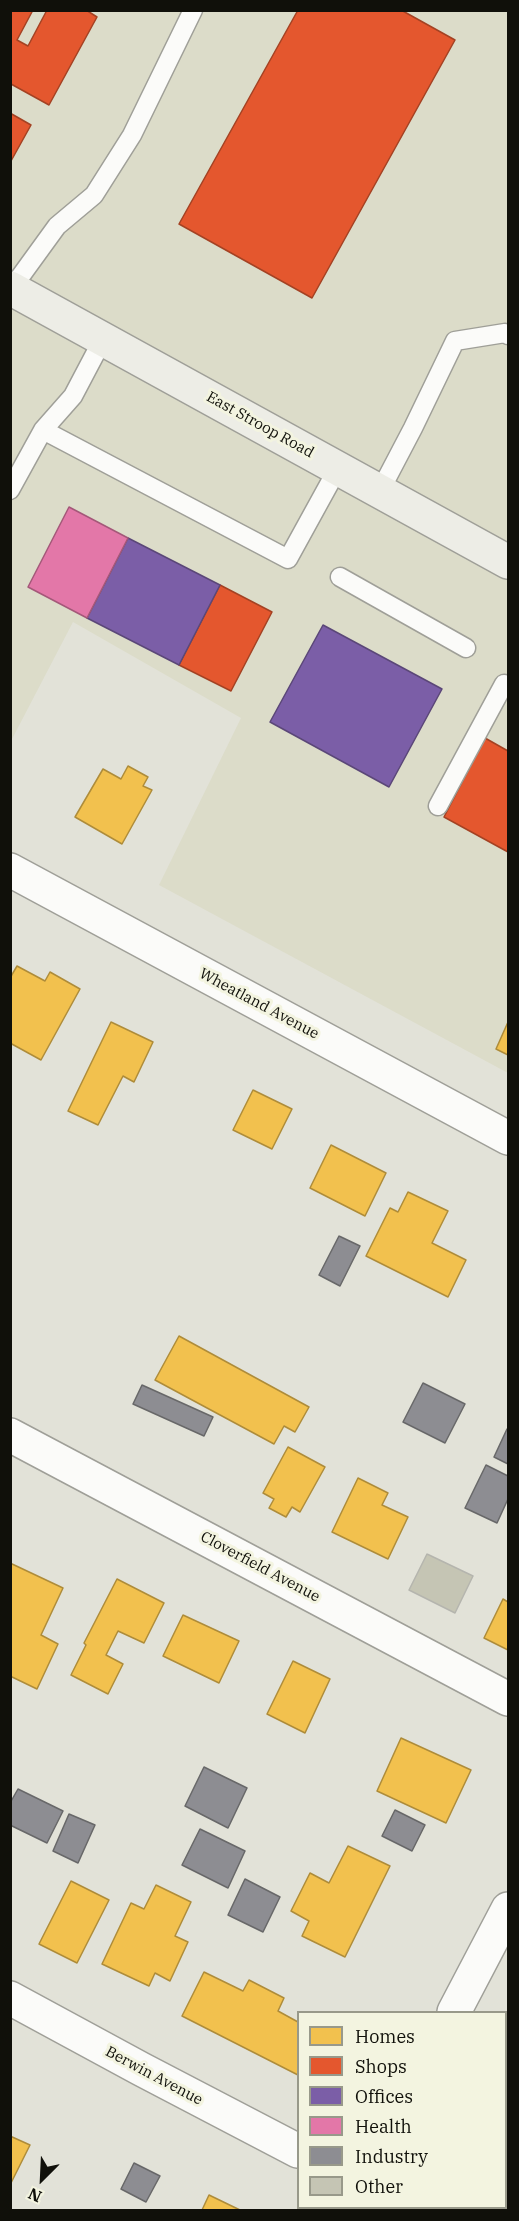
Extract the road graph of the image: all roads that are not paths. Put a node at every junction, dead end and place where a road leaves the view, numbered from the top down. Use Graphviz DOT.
graph roads {
  1 [pos="193,10"];
  2 [pos="11,289"];
  3 [pos="508,335"];
  4 [pos="103,339"];
  5 [pos="43,430"];
  6 [pos="338,468"];
  7 [pos="10,490"];
  8 [pos="380,492"];
  9 [pos="508,562"];
  10 [pos="340,577"];
  11 [pos="466,648"];
  12 [pos="507,680"];
  13 [pos="438,806"];
  14 [pos="10,870"];
  15 [pos="508,1138"];
  16 [pos="10,1435"];
  17 [pos="508,1699"];
  18 [pos="508,1909"];
  19 [pos="10,1998"];
  20 [pos="455,2011"];
  21 [pos="297,2150"];
  1 -- 2 [label="lane"];
  2 -- 4 [label="main road, East Stroop Road"];
  3 -- 8 [label="lane"];
  4 -- 5 [label="lane"];
  4 -- 6 [label="main road, East Stroop Road"];
  5 -- 6 [label="lane"];
  5 -- 7 [label="lane"];
  6 -- 8 [label="main road, East Stroop Road"];
  8 -- 9 [label="main road, East Stroop Road"];
  10 -- 11 [label="lane"];
  12 -- 13 [label="lane"];
  14 -- 15 [label="street, Wheatland Avenue"];
  16 -- 17 [label="street, Cloverfield Avenue"];
  18 -- 20 [label="street"];
  19 -- 21 [label="street, Berwin Avenue"];
}
